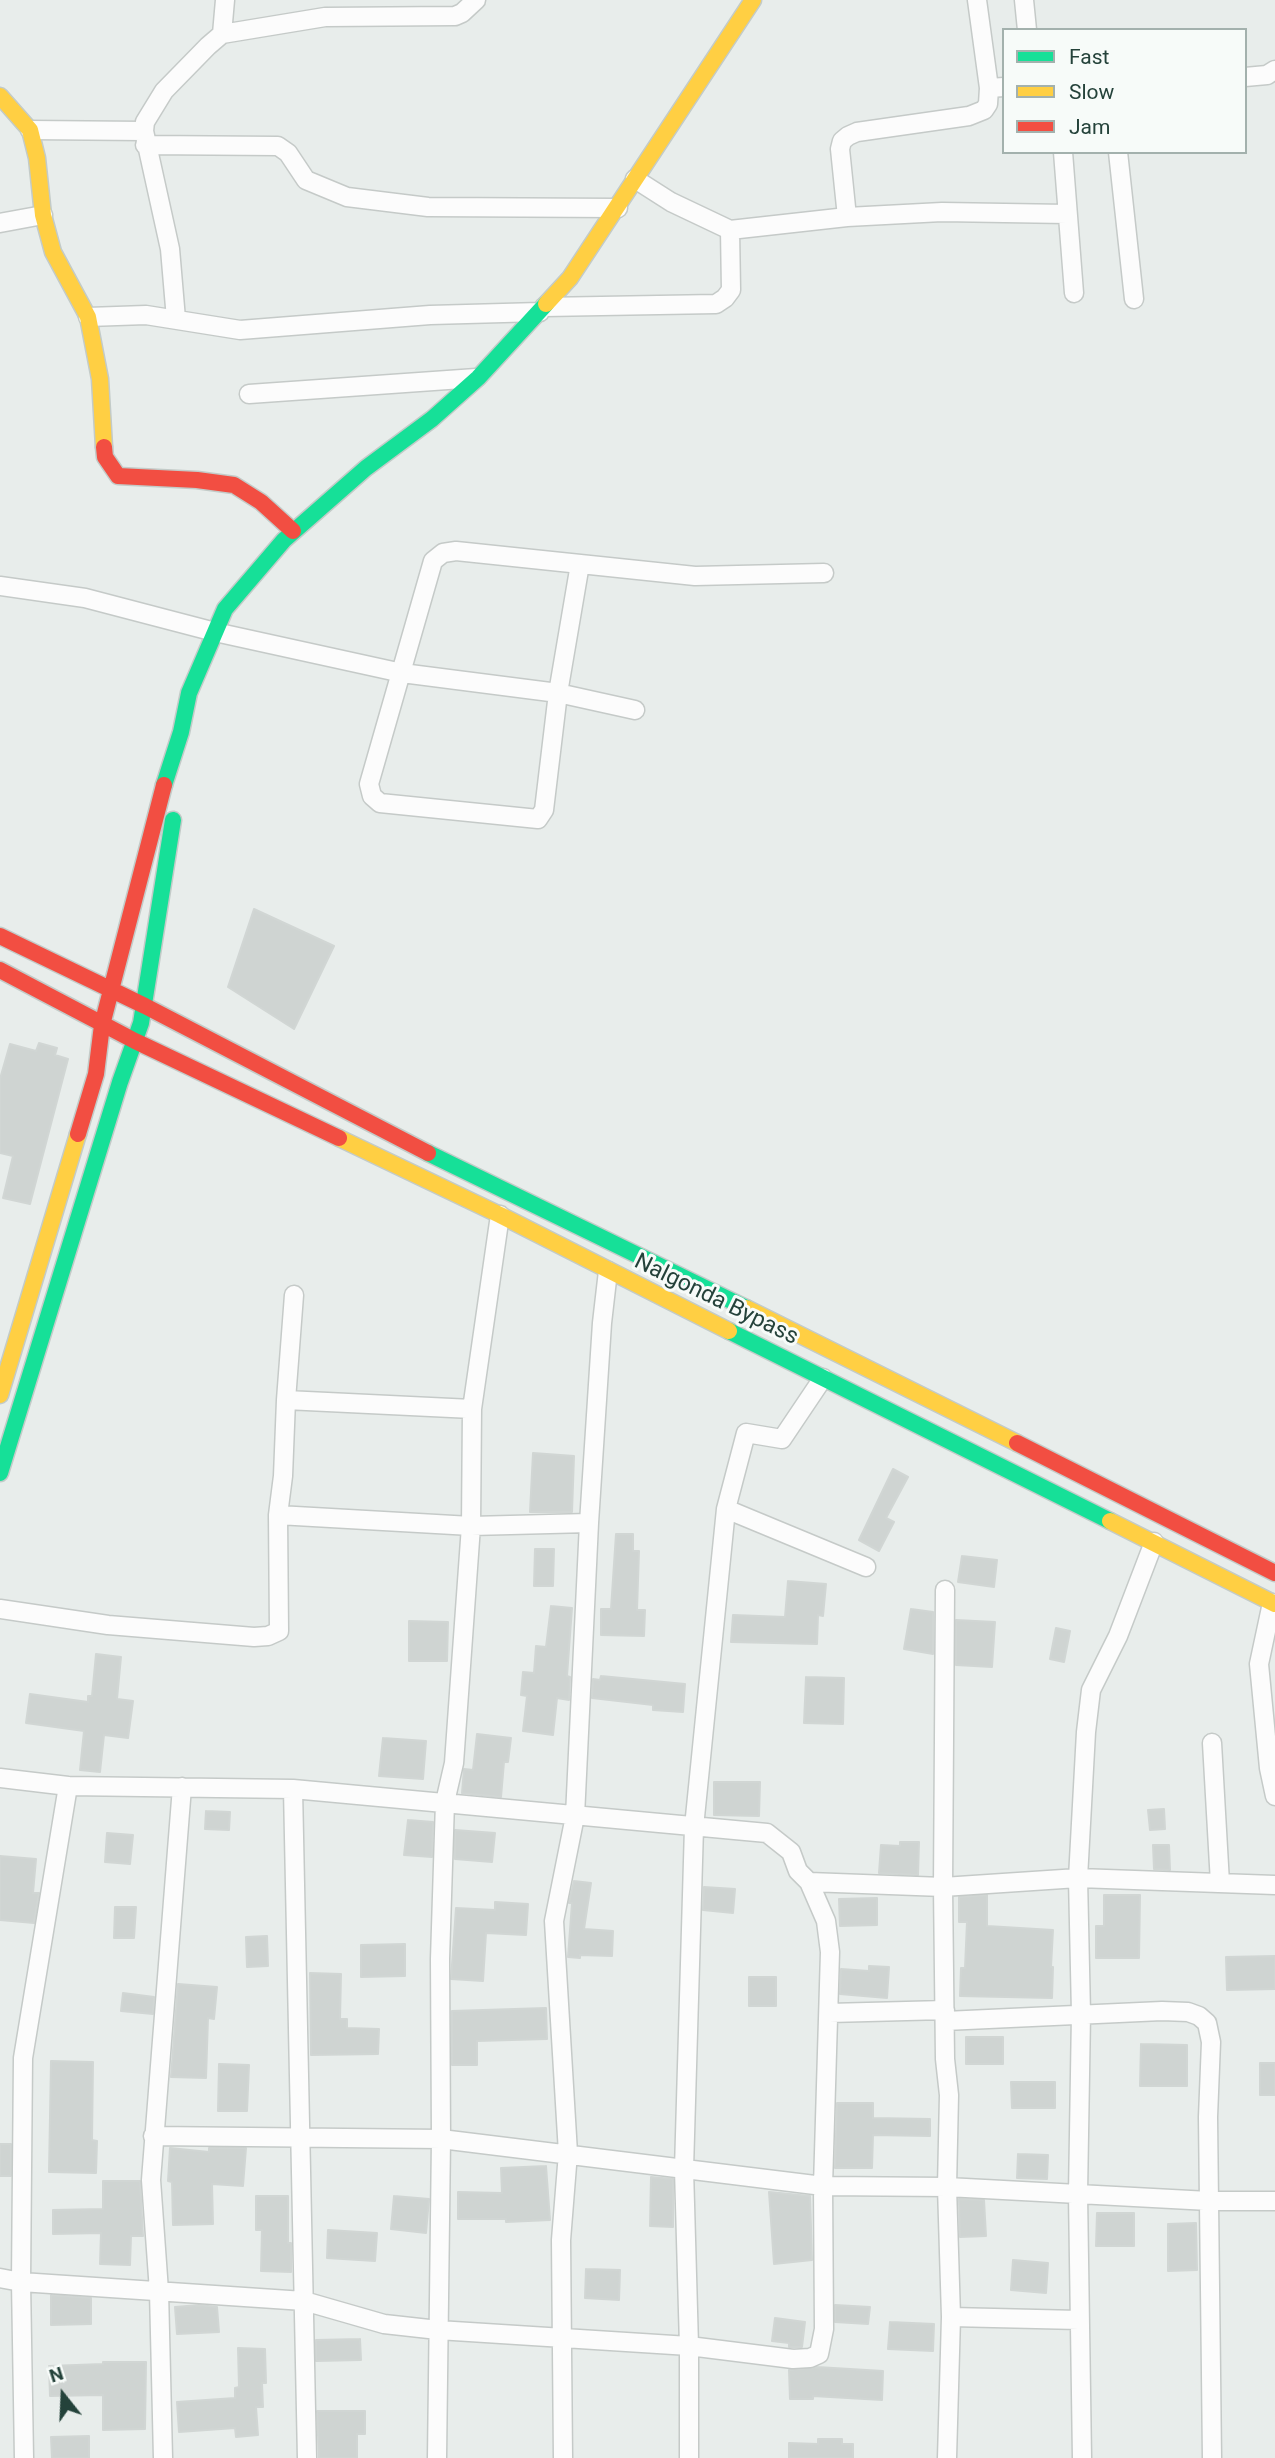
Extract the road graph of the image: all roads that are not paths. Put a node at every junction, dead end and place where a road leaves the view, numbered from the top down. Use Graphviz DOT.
graph roads {
  1 [pos="225,0"];
  2 [pos="476,0"];
  3 [pos="753,0"];
  4 [pos="977,0"];
  5 [pos="1024,0"];
  6 [pos="1027,28"];
  7 [pos="222,34"];
  8 [pos="1275,70"];
  9 [pos="1247,76"];
  10 [pos="997,88"];
  11 [pos="0,96"];
  12 [pos="30,130"];
  13 [pos="144,138"];
  14 [pos="1063,154"];
  15 [pos="1118,154"];
  16 [pos="635,180"];
  17 [pos="618,208"];
  18 [pos="1067,214"];
  19 [pos="43,215"];
  20 [pos="847,217"];
  21 [pos="0,223"];
  22 [pos="730,230"];
  23 [pos="1074,293"];
  24 [pos="1133,299"];
  25 [pos="542,310"];
  26 [pos="88,317"];
  27 [pos="176,319"];
  28 [pos="478,378"];
  29 [pos="249,394"];
  30 [pos="293,531"];
  31 [pos="580,564"];
  32 [pos="824,573"];
  33 [pos="0,586"];
  34 [pos="215,632"];
  35 [pos="402,673"];
  36 [pos="558,693"];
  37 [pos="635,710"];
  38 [pos="181,732"];
  39 [pos="0,936"];
  40 [pos="0,970"];
  41 [pos="111,990"];
  42 [pos="145,1006"];
  43 [pos="102,1025"];
  44 [pos="135,1041"];
  45 [pos="500,1215"];
  46 [pos="608,1271"];
  47 [pos="294,1295"];
  48 [pos="823,1378"];
  49 [pos="0,1395"];
  50 [pos="286,1401"];
  51 [pos="472,1409"];
  52 [pos="0,1473"];
  53 [pos="726,1509"];
  54 [pos="278,1515"];
  55 [pos="589,1523"];
  56 [pos="471,1525"];
  57 [pos="1154,1542"];
  58 [pos="866,1567"];
  59 [pos="1275,1573"];
  60 [pos="945,1590"];
  61 [pos="1273,1603"];
  62 [pos="0,1609"];
  63 [pos="1212,1743"];
  64 [pos="0,1778"];
  65 [pos="68,1786"];
  66 [pos="182,1787"];
  67 [pos="293,1789"];
  68 [pos="1275,1796"];
  69 [pos="445,1802"];
  70 [pos="575,1816"];
  71 [pos="694,1827"];
  72 [pos="1078,1878"];
  73 [pos="809,1882"];
  74 [pos="1220,1883"];
  75 [pos="1275,1885"];
  76 [pos="943,1886"];
  77 [pos="829,2013"];
  78 [pos="1081,2014"];
  79 [pos="945,2015"];
  80 [pos="153,2136"];
  81 [pos="300,2139"];
  82 [pos="441,2139"];
  83 [pos="568,2153"];
  84 [pos="684,2168"];
  85 [pos="823,2186"];
  86 [pos="947,2187"];
  87 [pos="1078,2193"];
  88 [pos="1209,2201"];
  89 [pos="1275,2201"];
  90 [pos="0,2278"];
  91 [pos="21,2282"];
  92 [pos="159,2291"];
  93 [pos="304,2301"];
  94 [pos="951,2317"];
  95 [pos="1079,2320"];
  96 [pos="438,2330"];
  97 [pos="563,2339"];
  98 [pos="689,2346"];
  99 [pos="24,2458"];
  100 [pos="163,2458"];
  101 [pos="307,2458"];
  102 [pos="437,2458"];
  103 [pos="563,2458"];
  104 [pos="689,2458"];
  105 [pos="947,2458"];
  106 [pos="1082,2458"];
  107 [pos="1212,2458"];
  1 -- 7 [label="street"];
  2 -- 7 [label="street"];
  3 -- 16 [label="main road"];
  4 -- 10 [label="street"];
  5 -- 6 [label="street"];
  7 -- 13 [label="street"];
  8 -- 9 [label="street"];
  10 -- 20 [label="street"];
  11 -- 12 [label="main road"];
  12 -- 13 [label="street"];
  12 -- 19 [label="main road"];
  13 -- 17 [label="street"];
  13 -- 27 [label="street"];
  14 -- 18 [label="street"];
  15 -- 24 [label="street"];
  16 -- 17 [label="main road"];
  16 -- 22 [label="street"];
  17 -- 25 [label="main road"];
  18 -- 20 [label="street"];
  18 -- 23 [label="street"];
  19 -- 21 [label="street"];
  19 -- 26 [label="main road"];
  20 -- 22 [label="street"];
  22 -- 25 [label="street"];
  25 -- 27 [label="street"];
  25 -- 28 [label="main road"];
  26 -- 27 [label="street"];
  26 -- 30 [label="main road"];
  28 -- 29 [label="street"];
  28 -- 30 [label="main road"];
  30 -- 34 [label="main road"];
  31 -- 32 [label="street"];
  31 -- 35 [label="street"];
  31 -- 36 [label="street"];
  33 -- 34 [label="street"];
  34 -- 35 [label="street"];
  34 -- 38 [label="main road"];
  35 -- 36 [label="street"];
  35 -- 36 [label="street"];
  36 -- 37 [label="street"];
  38 -- 41 [label="main road"];
  38 -- 42 [label="main road"];
  39 -- 41 [label="main road"];
  40 -- 43 [label="main road"];
  41 -- 42 [label="main road, Nalgonda Bypass"];
  41 -- 43 [label="main road"];
  42 -- 44 [label="main road"];
  42 -- 59 [label="main road, Nalgonda Bypass"];
  43 -- 44 [label="main road, Nalgonda Bypass"];
  43 -- 49 [label="main road"];
  44 -- 45 [label="main road, Nalgonda Bypass"];
  44 -- 52 [label="main road"];
  45 -- 46 [label="main road, Nalgonda Bypass"];
  45 -- 51 [label="street"];
  46 -- 48 [label="main road, Nalgonda Bypass"];
  46 -- 55 [label="street"];
  47 -- 50 [label="street"];
  48 -- 53 [label="street"];
  48 -- 57 [label="main road, Nalgonda Bypass"];
  50 -- 51 [label="street"];
  50 -- 54 [label="street"];
  51 -- 56 [label="street"];
  53 -- 58 [label="street"];
  53 -- 71 [label="street"];
  54 -- 56 [label="street"];
  54 -- 62 [label="street"];
  55 -- 56 [label="street"];
  55 -- 70 [label="street"];
  56 -- 69 [label="street"];
  57 -- 61 [label="main road, Nalgonda Bypass"];
  57 -- 72 [label="street"];
  60 -- 76 [label="street"];
  61 -- 68 [label="street"];
  63 -- 74 [label="street"];
  64 -- 65 [label="street"];
  65 -- 66 [label="street"];
  65 -- 91 [label="street"];
  66 -- 67 [label="street"];
  66 -- 80 [label="street"];
  67 -- 69 [label="street"];
  67 -- 81 [label="street"];
  69 -- 70 [label="street"];
  69 -- 82 [label="street"];
  70 -- 71 [label="street"];
  70 -- 83 [label="street"];
  71 -- 73 [label="street"];
  71 -- 84 [label="street"];
  72 -- 74 [label="street"];
  72 -- 76 [label="street"];
  72 -- 78 [label="street"];
  73 -- 76 [label="street"];
  73 -- 77 [label="street"];
  74 -- 75 [label="street"];
  76 -- 79 [label="street"];
  77 -- 79 [label="street"];
  77 -- 85 [label="street"];
  78 -- 79 [label="street"];
  78 -- 87 [label="street"];
  78 -- 88 [label="street"];
  79 -- 86 [label="street"];
  80 -- 81 [label="street"];
  80 -- 92 [label="street"];
  81 -- 82 [label="street"];
  81 -- 93 [label="street"];
  82 -- 83 [label="street"];
  82 -- 96 [label="street"];
  83 -- 84 [label="street"];
  83 -- 97 [label="street"];
  84 -- 85 [label="street"];
  84 -- 98 [label="street"];
  85 -- 86 [label="street"];
  85 -- 98 [label="street"];
  86 -- 87 [label="street"];
  86 -- 94 [label="street"];
  87 -- 88 [label="street"];
  87 -- 95 [label="street"];
  88 -- 89 [label="street"];
  88 -- 107 [label="street"];
  90 -- 91 [label="street"];
  91 -- 92 [label="street"];
  91 -- 99 [label="street"];
  92 -- 93 [label="street"];
  92 -- 100 [label="street"];
  93 -- 96 [label="street"];
  93 -- 101 [label="street"];
  94 -- 95 [label="street"];
  94 -- 105 [label="street"];
  95 -- 106 [label="street"];
  96 -- 97 [label="street"];
  96 -- 102 [label="street"];
  97 -- 98 [label="street"];
  97 -- 103 [label="street"];
  98 -- 104 [label="street"];
}
